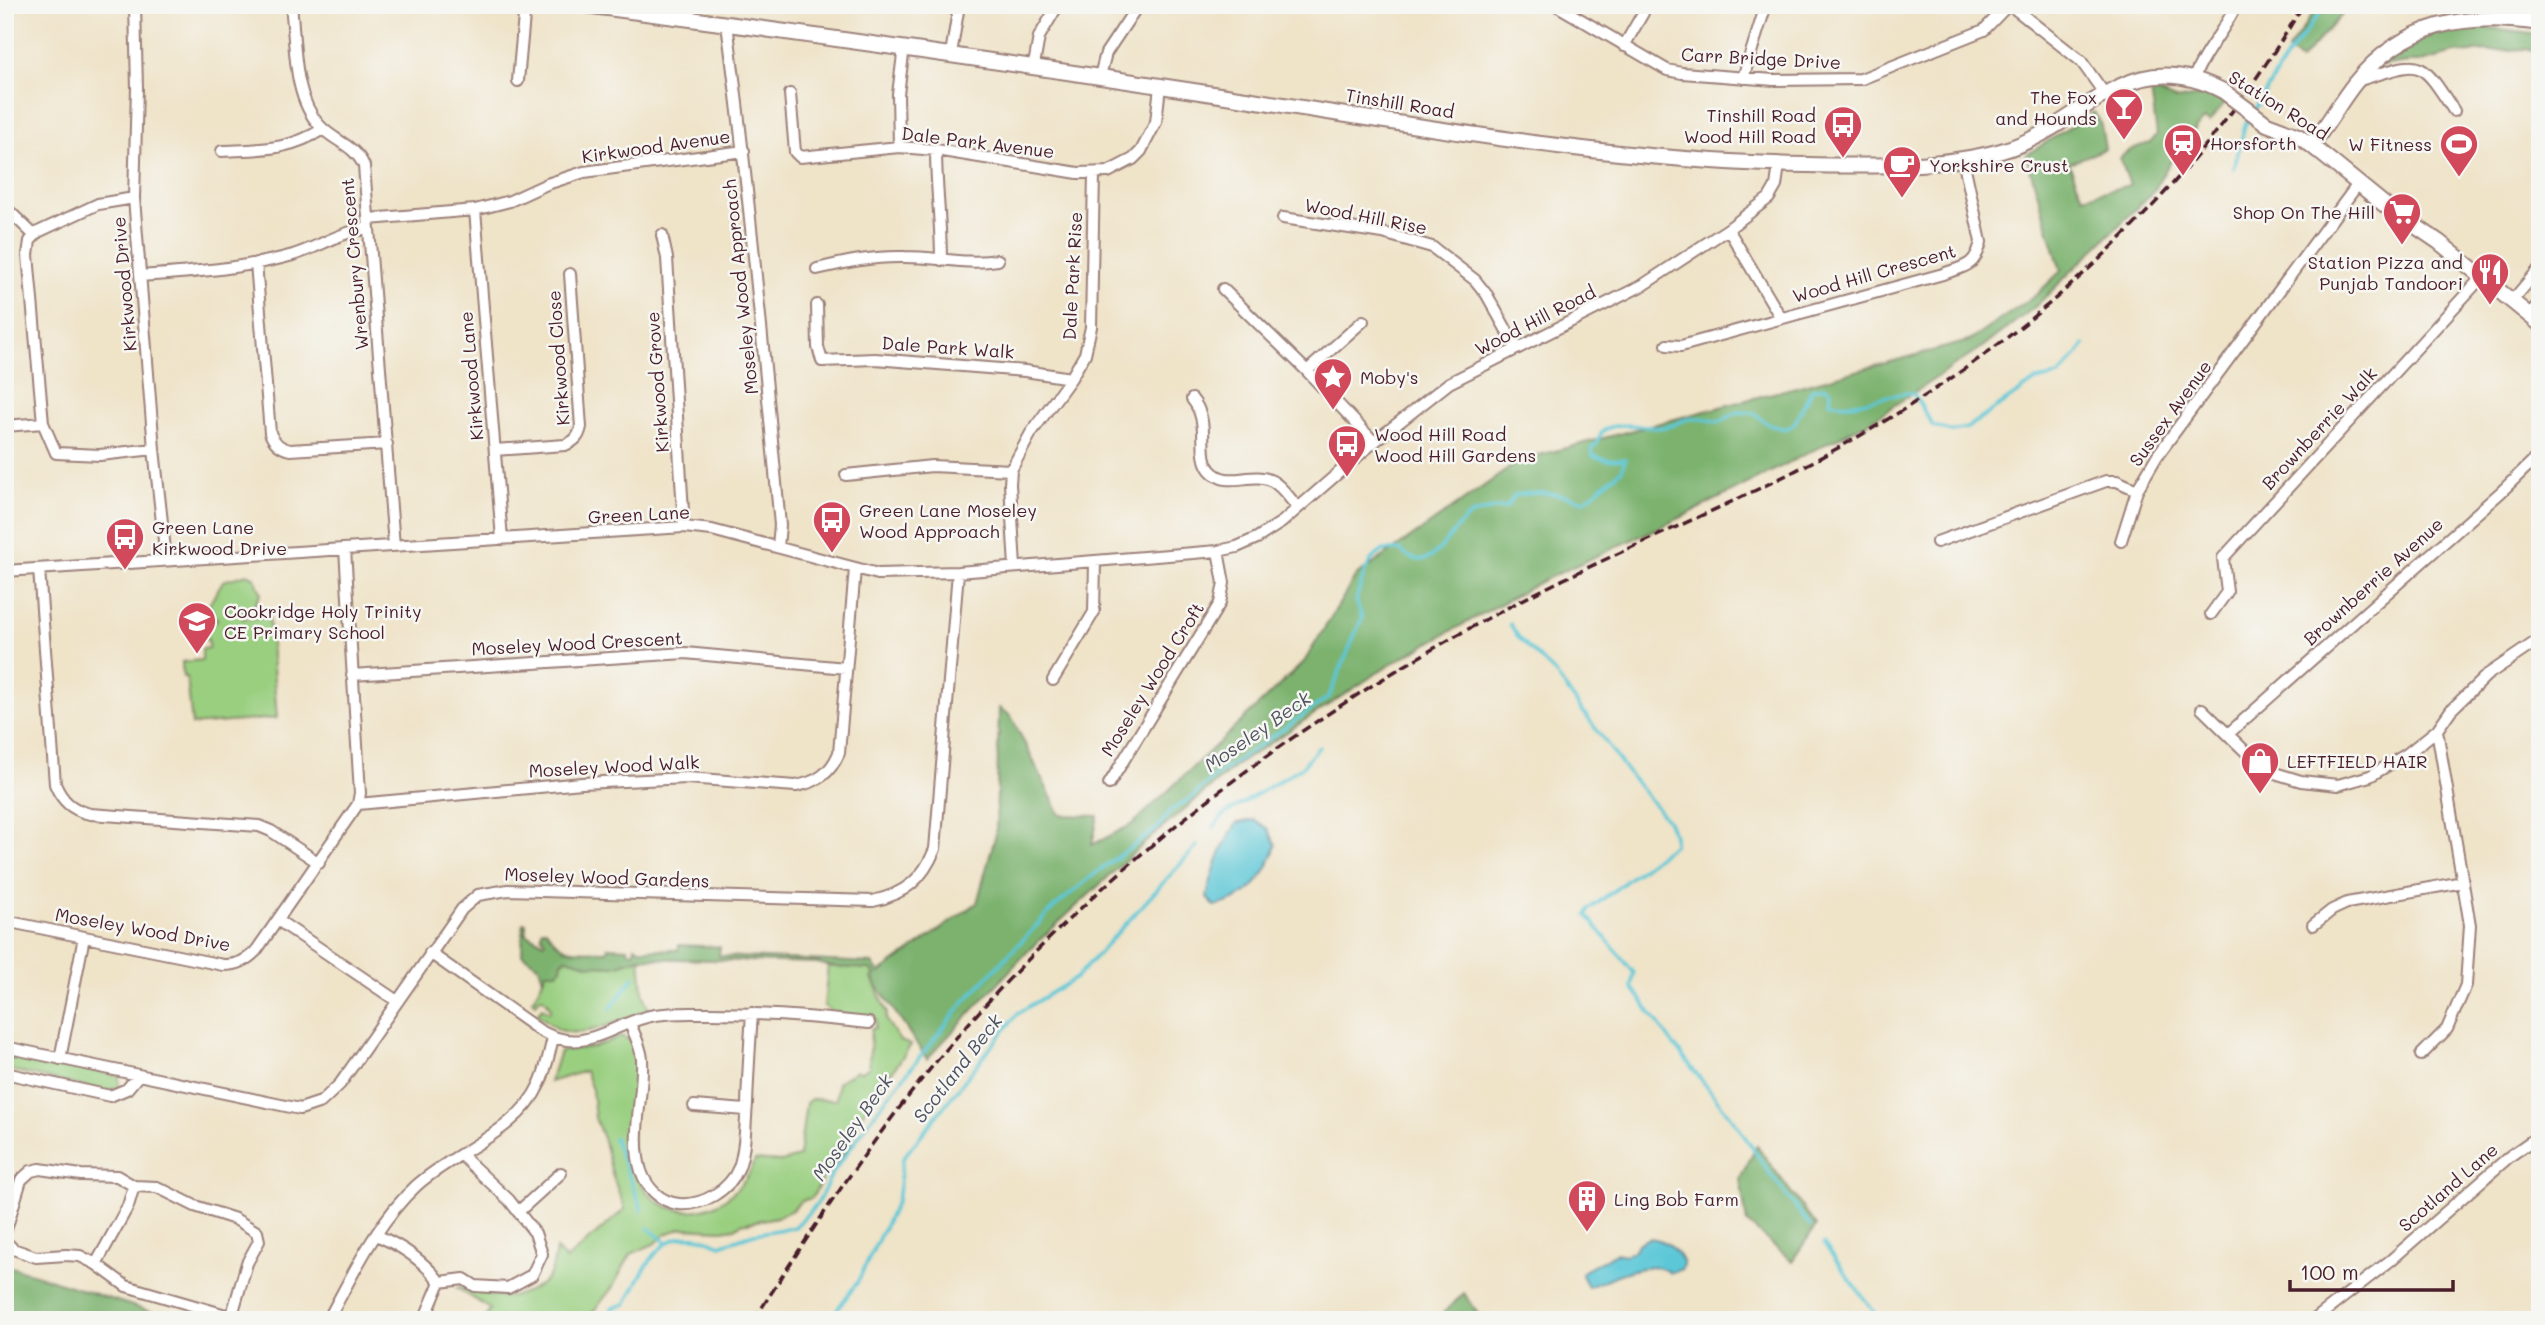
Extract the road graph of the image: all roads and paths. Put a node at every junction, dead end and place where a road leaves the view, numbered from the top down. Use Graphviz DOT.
graph roads {
  1 [pos="135,5"];
  2 [pos="291,5"];
  3 [pos="525,5"];
  4 [pos="585,5"];
  5 [pos="959,5"];
  6 [pos="1058,5"];
  7 [pos="1138,5"];
  8 [pos="1556,5"];
  9 [pos="1766,5"];
  10 [pos="2009,5"];
  11 [pos="2236,5"];
  12 [pos="1643,13"];
  13 [pos="2540,23"];
  14 [pos="727,24"];
  15 [pos="1624,46"];
  16 [pos="904,47"];
  17 [pos="951,54"];
  18 [pos="1034,65"];
  19 [pos="1100,76"];
  20 [pos="1743,78"];
  21 [pos="2194,78"];
  22 [pos="2357,80"];
  23 [pos="518,81"];
  24 [pos="1160,86"];
  25 [pos="2104,93"];
  26 [pos="790,94"];
  27 [pos="2454,111"];
  28 [pos="323,129"];
  29 [pos="2311,145"];
  30 [pos="899,147"];
  31 [pos="936,150"];
  32 [pos="222,151"];
  33 [pos="744,151"];
  34 [pos="1963,159"];
  35 [pos="1779,164"];
  36 [pos="1094,174"];
  37 [pos="2358,184"];
  38 [pos="134,198"];
  39 [pos="5,207"];
  40 [pos="475,210"];
  41 [pos="1283,218"];
  42 [pos="369,223"];
  43 [pos="1728,229"];
  44 [pos="34,235"];
  45 [pos="662,235"];
  46 [pos="941,260"];
  47 [pos="998,260"];
  48 [pos="256,263"];
  49 [pos="2540,268"];
  50 [pos="817,269"];
  51 [pos="570,274"];
  52 [pos="141,276"];
  53 [pos="2482,277"];
  54 [pos="1223,289"];
  55 [pos="2512,301"];
  56 [pos="2540,303"];
  57 [pos="817,305"];
  58 [pos="1781,318"];
  59 [pos="2534,320"];
  60 [pos="1363,321"];
  61 [pos="1667,345"];
  62 [pos="1517,349"];
  63 [pos="1307,371"];
  64 [pos="1071,378"];
  65 [pos="1192,399"];
  66 [pos="43,423"];
  67 [pos="5,426"];
  68 [pos="1374,442"];
  69 [pos="387,444"];
  70 [pos="154,449"];
  71 [pos="495,450"];
  72 [pos="2540,454"];
  73 [pos="1012,470"];
  74 [pos="846,475"];
  75 [pos="2137,490"];
  76 [pos="1298,508"];
  77 [pos="684,527"];
  78 [pos="502,539"];
  79 [pos="2121,541"];
  80 [pos="1937,542"];
  81 [pos="394,546"];
  82 [pos="778,547"];
  83 [pos="345,549"];
  84 [pos="1218,551"];
  85 [pos="166,559"];
  86 [pos="1095,562"];
  87 [pos="1016,567"];
  88 [pos="39,569"];
  89 [pos="855,569"];
  90 [pos="5,571"];
  91 [pos="958,572"];
  92 [pos="2211,614"];
  93 [pos="2540,639"];
  94 [pos="846,668"];
  95 [pos="352,675"];
  96 [pos="1053,680"];
  97 [pos="2202,709"];
  98 [pos="2437,730"];
  99 [pos="2228,734"];
  100 [pos="1109,784"];
  101 [pos="358,804"];
  102 [pos="319,863"];
  103 [pos="2463,882"];
  104 [pos="5,921"];
  105 [pos="279,921"];
  106 [pos="2313,925"];
  107 [pos="84,937"];
  108 [pos="430,953"];
  109 [pos="397,1000"];
  110 [pos="751,1013"];
  111 [pos="869,1023"];
  112 [pos="630,1024"];
  113 [pos="553,1038"];
  114 [pos="5,1047"];
  115 [pos="2421,1055"];
  116 [pos="61,1059"];
  117 [pos="5,1073"];
  118 [pos="138,1076"];
  119 [pos="694,1106"];
  120 [pos="746,1110"];
  121 [pos="2540,1135"];
  122 [pos="461,1154"];
  123 [pos="561,1173"];
  124 [pos="134,1186"];
  125 [pos="519,1212"];
  126 [pos="5,1233"];
  127 [pos="376,1235"];
  128 [pos="5,1241"];
  129 [pos="96,1264"];
  130 [pos="440,1282"];
  131 [pos="232,1315"];
  132 [pos="243,1320"];
  133 [pos="328,1320"];
  134 [pos="424,1320"];
  135 [pos="2314,1320"];
  1 -- 38 [label="street, Kirkwood Drive"];
  2 -- 28 [label="street, Wrenbury Crescent"];
  3 -- 23 [label="street"];
  4 -- 14 [label="street, Tinshill Road"];
  5 -- 17 [label="street"];
  6 -- 18 [label="street"];
  7 -- 19 [label="street"];
  8 -- 15 [label="street, Carr Bridge Drive"];
  9 -- 20 [label="street"];
  10 -- 20 [label="street, Carr Bridge Drive"];
  10 -- 25 [label="street"];
  11 -- 21 [label="street"];
  12 -- 15 [label="street"];
  13 -- 22 [label="street"];
  14 -- 16 [label="street, Tinshill Road"];
  14 -- 33 [label="street, Moseley Wood Approach"];
  15 -- 20 [label="street, Carr Bridge Drive"];
  16 -- 17 [label="street, Tinshill Road"];
  16 -- 30 [label="street"];
  17 -- 18 [label="street, Tinshill Road"];
  18 -- 19 [label="street, Tinshill Road"];
  19 -- 24 [label="street, Tinshill Road"];
  21 -- 25 [label="street, Tinshill Road"];
  21 -- 29 [label="street, Station Road, bridge"];
  22 -- 27 [label="street"];
  22 -- 29 [label="street"];
  24 -- 35 [label="street, Tinshill Road"];
  24 -- 36 [label="street, Dale Park Avenue"];
  25 -- 34 [label="street, Tinshill Road"];
  26 -- 30 [label="street, Dale Park Avenue"];
  28 -- 32 [label="street"];
  28 -- 42 [label="street, Wrenbury Crescent"];
  29 -- 37 [label="street, Station Road"];
  30 -- 31 [label="street, Dale Park Avenue"];
  31 -- 36 [label="street, Dale Park Avenue"];
  31 -- 46 [label="street"];
  33 -- 40 [label="street, Kirkwood Avenue"];
  33 -- 82 [label="street, Moseley Wood Approach"];
  34 -- 35 [label="street, Tinshill Road"];
  34 -- 58 [label="street, Wood Hill Crescent"];
  35 -- 43 [label="street, Wood Hill Road"];
  36 -- 64 [label="street, Dale Park Rise"];
  37 -- 53 [label="street, Station Road"];
  37 -- 75 [label="street, Sussex Avenue"];
  38 -- 44 [label="street"];
  38 -- 52 [label="street, Kirkwood Drive"];
  39 -- 44 [label="street"];
  40 -- 42 [label="street, Kirkwood Avenue"];
  40 -- 71 [label="street, Kirkwood Lane"];
  41 -- 62 [label="street, Wood Hill Rise"];
  42 -- 48 [label="street, Kirkwood Avenue"];
  42 -- 69 [label="street, Wrenbury Crescent"];
  43 -- 58 [label="street, Wood Hill Crescent"];
  43 -- 62 [label="street, Wood Hill Road"];
  44 -- 66 [label="street"];
  45 -- 77 [label="street, Kirkwood Grove"];
  46 -- 47 [label="street"];
  46 -- 50 [label="street"];
  48 -- 52 [label="street, Kirkwood Avenue"];
  48 -- 69 [label="street"];
  49 -- 55 [label="street"];
  51 -- 71 [label="street, Kirkwood Close"];
  52 -- 70 [label="street, Kirkwood Drive"];
  53 -- 55 [label="street, Station Road"];
  53 -- 92 [label="street, Brownberrie Walk"];
  54 -- 63 [label="street"];
  55 -- 59 [label="street, Station Road"];
  56 -- 59 [label="street"];
  57 -- 64 [label="street, Dale Park Walk"];
  58 -- 61 [label="street"];
  60 -- 63 [label="street"];
  62 -- 68 [label="street, Wood Hill Road"];
  63 -- 68 [label="street"];
  64 -- 73 [label="street, Dale Park Rise"];
  65 -- 76 [label="street"];
  66 -- 67 [label="street"];
  66 -- 70 [label="street"];
  68 -- 76 [label="street, Wood Hill Road"];
  69 -- 81 [label="street, Wrenbury Crescent"];
  70 -- 85 [label="street, Kirkwood Drive"];
  71 -- 78 [label="street, Kirkwood Lane"];
  72 -- 99 [label="street, Brownberrie Avenue"];
  73 -- 74 [label="street"];
  73 -- 87 [label="street, Dale Park Rise"];
  75 -- 79 [label="street"];
  75 -- 80 [label="street, Sussex Avenue"];
  76 -- 84 [label="street, Green Lane"];
  77 -- 78 [label="street, Green Lane"];
  77 -- 82 [label="street, Green Lane"];
  78 -- 81 [label="street, Green Lane"];
  81 -- 83 [label="street, Green Lane"];
  82 -- 89 [label="street, Green Lane"];
  83 -- 85 [label="street, Green Lane"];
  83 -- 95 [label="street"];
  84 -- 86 [label="street, Green Lane"];
  84 -- 100 [label="street, Moseley Wood Croft"];
  85 -- 88 [label="street, Green Lane"];
  86 -- 87 [label="street, Green Lane"];
  86 -- 96 [label="street"];
  87 -- 91 [label="street, Green Lane"];
  88 -- 90 [label="street, Green Lane"];
  88 -- 102 [label="street"];
  89 -- 91 [label="street, Green Lane"];
  89 -- 94 [label="street, Moseley Wood Walk"];
  91 -- 108 [label="street, Moseley Wood Gardens"];
  93 -- 98 [label="street"];
  94 -- 95 [label="street, Moseley Wood Crescent"];
  94 -- 101 [label="street, Moseley Wood Walk"];
  95 -- 101 [label="street"];
  97 -- 99 [label="street"];
  98 -- 99 [label="street"];
  98 -- 103 [label="street"];
  101 -- 102 [label="street, Moseley Wood Drive"];
  102 -- 105 [label="street, Moseley Wood Drive"];
  103 -- 106 [label="street"];
  103 -- 115 [label="street"];
  104 -- 107 [label="street, Moseley Wood Drive"];
  105 -- 107 [label="street, Moseley Wood Drive"];
  105 -- 109 [label="street"];
  107 -- 116 [label="street"];
  108 -- 109 [label="street, Moseley Wood Gardens"];
  108 -- 113 [label="street"];
  109 -- 118 [label="street, Moseley Wood Gardens"];
  110 -- 111 [label="street"];
  110 -- 112 [label="street"];
  110 -- 120 [label="street"];
  112 -- 113 [label="street"];
  112 -- 120 [label="street"];
  113 -- 122 [label="street"];
  114 -- 116 [label="street, Moseley Wood Gardens"];
  116 -- 118 [label="street, Moseley Wood Gardens"];
  117 -- 118 [label="street"];
  119 -- 120 [label="street"];
  121 -- 135 [label="street, Scotland Lane"];
  122 -- 125 [label="street"];
  122 -- 127 [label="street"];
  123 -- 125 [label="street"];
  124 -- 126 [label="street"];
  124 -- 129 [label="street"];
  124 -- 131 [label="street"];
  125 -- 130 [label="street"];
  127 -- 130 [label="street"];
  127 -- 133 [label="street"];
  128 -- 129 [label="street"];
  129 -- 131 [label="street"];
  130 -- 134 [label="street"];
  131 -- 132 [label="street"];
}
